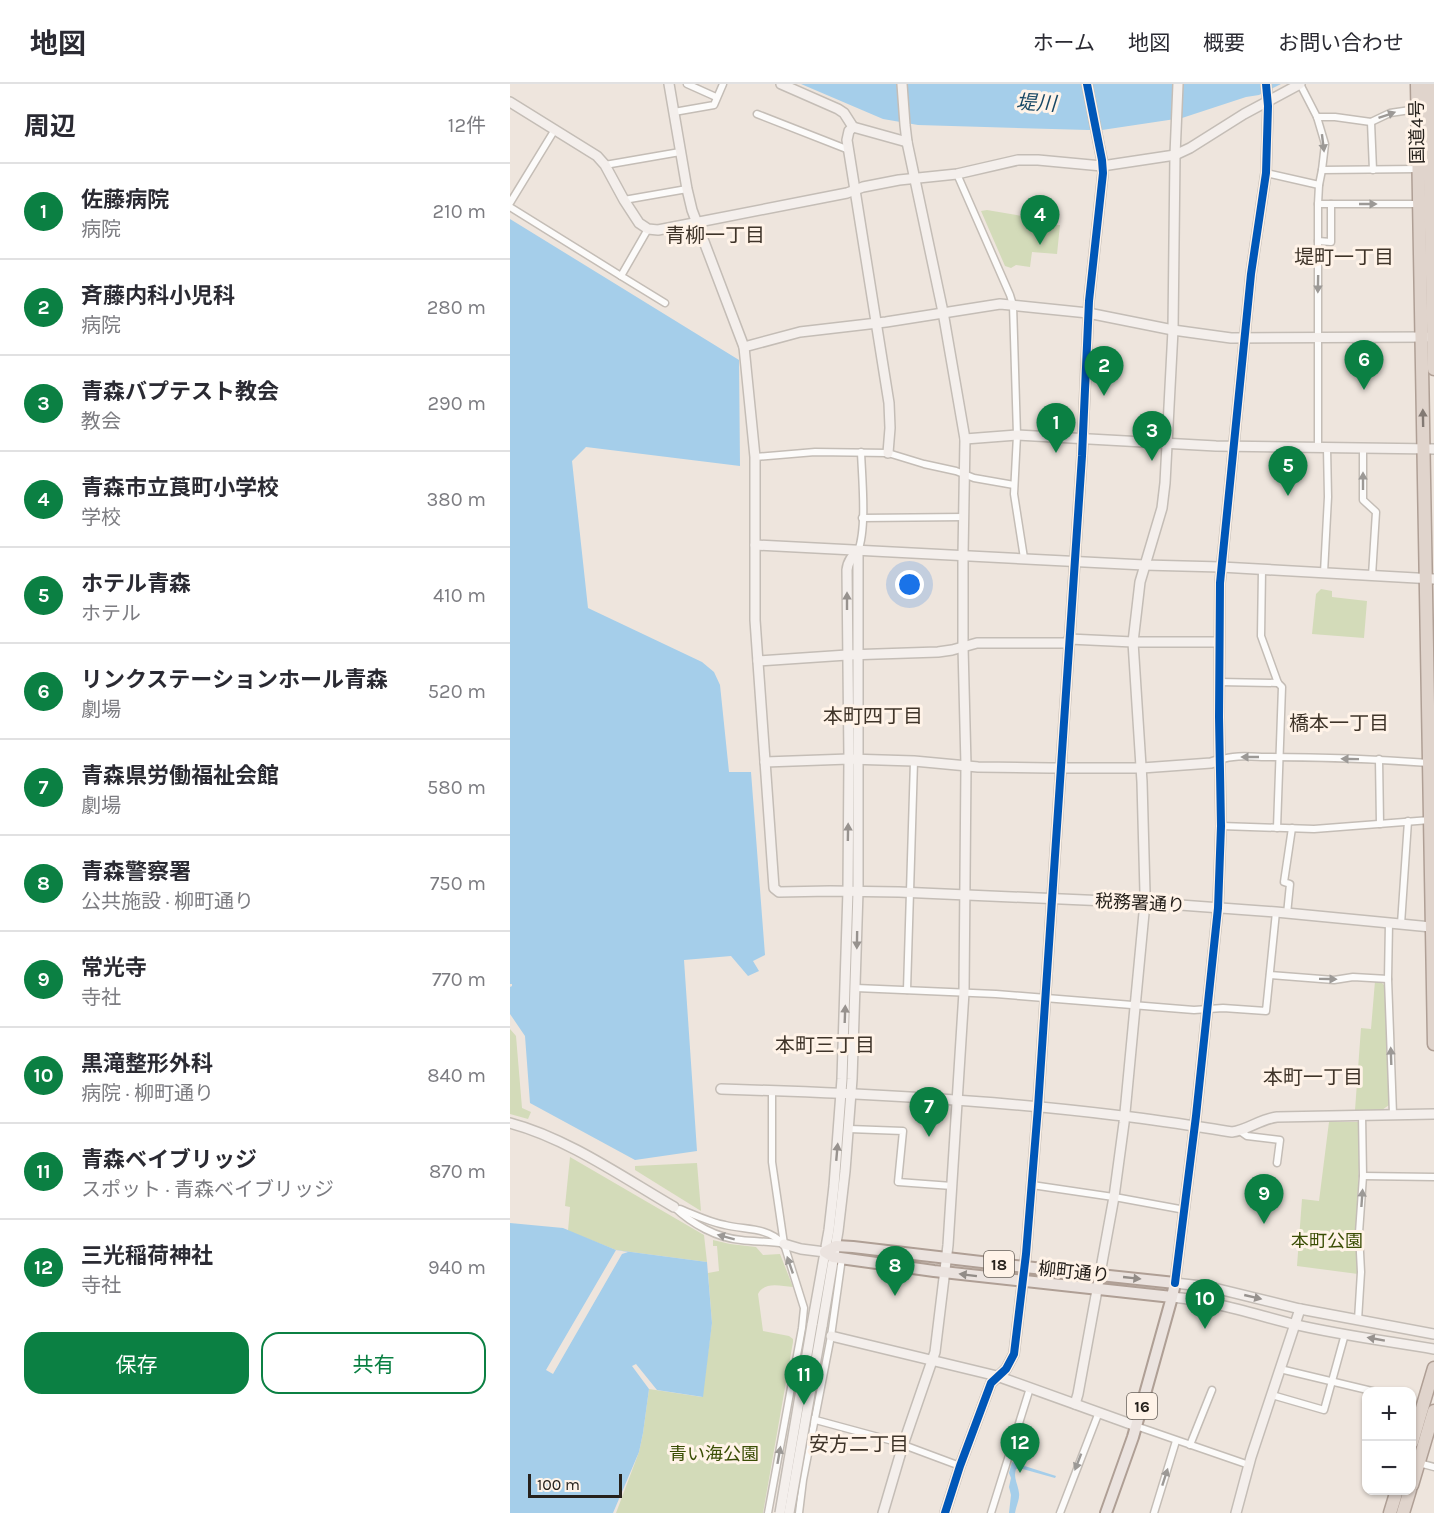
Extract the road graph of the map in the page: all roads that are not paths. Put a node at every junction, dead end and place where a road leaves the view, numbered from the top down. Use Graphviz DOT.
graph roads {
  1 [pos="669,84"];
  2 [pos="687,84"];
  3 [pos="723,84"];
  4 [pos="781,84"];
  5 [pos="902,84"];
  6 [pos="1088,84"];
  7 [pos="1178,84"];
  8 [pos="1300,84"];
  9 [pos="1417,84"];
  10 [pos="1428,84"];
  11 [pos="1267,93"];
  12 [pos="716,97"];
  13 [pos="510,102"];
  14 [pos="1417,109"];
  15 [pos="674,112"];
  16 [pos="758,114"];
  17 [pos="1317,117"];
  18 [pos="1371,122"];
  19 [pos="853,127"];
  20 [pos="554,131"];
  21 [pos="907,142"];
  22 [pos="1432,146"];
  23 [pos="849,150"];
  24 [pos="680,152"];
  25 [pos="1175,155"];
  26 [pos="605,165"];
  27 [pos="1102,166"];
  28 [pos="1418,169"];
  29 [pos="1322,170"];
  30 [pos="1373,170"];
  31 [pos="1266,173"];
  32 [pos="957,174"];
  33 [pos="916,179"];
  34 [pos="1319,185"];
  35 [pos="687,189"];
  36 [pos="855,190"];
  37 [pos="1432,198"];
  38 [pos="624,200"];
  39 [pos="1318,204"];
  40 [pos="1331,204"];
  41 [pos="1419,204"];
  42 [pos="510,205"];
  43 [pos="697,222"];
  44 [pos="648,229"];
  45 [pos="1318,241"];
  46 [pos="1433,245"];
  47 [pos="621,276"];
  48 [pos="665,303"];
  49 [pos="1013,305"];
  50 [pos="943,312"];
  51 [pos="1088,313"];
  52 [pos="877,323"];
  53 [pos="1173,330"];
  54 [pos="1429,337"];
  55 [pos="1317,338"];
  56 [pos="1244,339"];
  57 [pos="744,347"];
  58 [pos="1434,369"];
  59 [pos="1017,435"];
  60 [pos="965,439"];
  61 [pos="1083,440"];
  62 [pos="1168,443"];
  63 [pos="1233,446"];
  64 [pos="1322,448"];
  65 [pos="1363,448"];
  66 [pos="1429,449"];
  67 [pos="861,452"];
  68 [pos="888,453"];
  69 [pos="755,457"];
  70 [pos="964,474"];
  71 [pos="1014,485"];
  72 [pos="964,517"];
  73 [pos="862,518"];
  74 [pos="755,545"];
  75 [pos="858,550"];
  76 [pos="963,555"];
  77 [pos="1024,558"];
  78 [pos="1074,562"];
  79 [pos="1144,565"];
  80 [pos="1221,567"];
  81 [pos="1262,570"];
  82 [pos="1324,573"];
  83 [pos="1372,576"];
  84 [pos="1430,579"];
  85 [pos="1069,641"];
  86 [pos="1133,642"];
  87 [pos="1219,642"];
  88 [pos="963,647"];
  89 [pos="852,655"];
  90 [pos="758,661"];
  91 [pos="1219,681"];
  92 [pos="1278,683"];
  93 [pos="1280,757"];
  94 [pos="854,759"];
  95 [pos="1379,759"];
  96 [pos="1220,760"];
  97 [pos="914,761"];
  98 [pos="765,762"];
  99 [pos="1429,763"];
  100 [pos="966,765"];
  101 [pos="1060,768"];
  102 [pos="1142,768"];
  103 [pos="1432,820"];
  104 [pos="1408,821"];
  105 [pos="1380,824"];
  106 [pos="1221,826"];
  107 [pos="1277,828"];
  108 [pos="1292,828"];
  109 [pos="853,891"];
  110 [pos="911,893"];
  111 [pos="964,895"];
  112 [pos="1053,898"];
  113 [pos="1144,903"];
  114 [pos="1218,908"];
  115 [pos="1276,912"];
  116 [pos="1287,914"];
  117 [pos="1389,923"];
  118 [pos="1401,924"];
  119 [pos="1433,927"];
  120 [pos="1270,975"];
  121 [pos="1388,979"];
  122 [pos="855,988"];
  123 [pos="908,990"];
  124 [pos="964,992"];
  125 [pos="1046,998"];
  126 [pos="1136,1005"];
  127 [pos="1208,1009"];
  128 [pos="1434,1044"];
  129 [pos="721,1089"];
  130 [pos="772,1090"];
  131 [pos="846,1094"];
  132 [pos="958,1101"];
  133 [pos="1038,1107"];
  134 [pos="1393,1114"];
  135 [pos="1434,1114"];
  136 [pos="1362,1115"];
  137 [pos="1125,1116"];
  138 [pos="510,1123"];
  139 [pos="1195,1126"];
  140 [pos="849,1129"];
  141 [pos="1240,1131"];
  142 [pos="1277,1163"];
  143 [pos="1363,1176"];
  144 [pos="1434,1177"];
  145 [pos="1032,1185"];
  146 [pos="952,1186"];
  147 [pos="1114,1197"];
  148 [pos="674,1207"];
  149 [pos="1185,1210"];
  150 [pos="783,1244"];
  151 [pos="834,1253"];
  152 [pos="946,1258"];
  153 [pos="1025,1267"];
  154 [pos="945,1272"];
  155 [pos="1099,1275"];
  156 [pos="1023,1281"];
  157 [pos="1175,1283"];
  158 [pos="1096,1289"];
  159 [pos="1172,1297"];
  160 [pos="1300,1309"];
  161 [pos="1358,1320"];
  162 [pos="1295,1325"];
  163 [pos="817,1326"];
  164 [pos="1345,1334"];
  165 [pos="1434,1334"];
  166 [pos="831,1336"];
  167 [pos="1434,1349"];
  168 [pos="932,1361"];
  169 [pos="1434,1368"];
  170 [pos="1281,1369"];
  171 [pos="997,1376"];
  172 [pos="1332,1382"];
  173 [pos="1030,1388"];
  174 [pos="1362,1389"];
  175 [pos="1212,1390"];
  176 [pos="1272,1395"];
  177 [pos="1075,1404"];
  178 [pos="1424,1406"];
  179 [pos="1099,1412"];
  180 [pos="786,1414"];
  181 [pos="815,1420"];
  182 [pos="1136,1426"];
  183 [pos="1176,1441"];
  184 [pos="1412,1441"];
  185 [pos="903,1445"];
  186 [pos="1190,1445"];
  187 [pos="1418,1463"];
  188 [pos="1249,1465"];
  189 [pos="960,1467"];
  190 [pos="1434,1467"];
  191 [pos="1416,1470"];
  192 [pos="1396,1495"];
  193 [pos="1409,1495"];
  194 [pos="1240,1512"];
  195 [pos="768,1513"];
  196 [pos="780,1513"];
  197 [pos="789,1513"];
  198 [pos="799,1513"];
  199 [pos="882,1513"];
  200 [pos="945,1513"];
  201 [pos="991,1513"];
  202 [pos="1060,1513"];
  203 [pos="1106,1513"];
  204 [pos="1154,1513"];
  205 [pos="1390,1513"];
  206 [pos="1403,1513"];
  1 -- 15 [label="street"];
  2 -- 12 [label="street"];
  3 -- 12 [label="street"];
  4 -- 19 [label="street"];
  5 -- 21 [label="street"];
  6 -- 27 [label="street"];
  7 -- 25 [label="street"];
  8 -- 11 [label="street"];
  8 -- 17 [label="street"];
  9 -- 14 [label="highway, 国道4号"];
  10 -- 22 [label="highway, 国道4号"];
  11 -- 25 [label="street"];
  11 -- 31 [label="street"];
  12 -- 15 [label="street"];
  13 -- 20 [label="street"];
  18 -- 14 [label="street, one-way"];
  14 -- 28 [label="highway, 国道4号"];
  15 -- 24 [label="street"];
  16 -- 23 [label="street"];
  17 -- 18 [label="street"];
  17 -- 29 [label="street, one-way"];
  18 -- 30 [label="street"];
  19 -- 21 [label="street"];
  19 -- 23 [label="street"];
  20 -- 26 [label="street"];
  20 -- 42 [label="street"];
  21 -- 33 [label="street"];
  22 -- 37 [label="highway, 国道4号"];
  23 -- 36 [label="street"];
  24 -- 26 [label="street"];
  24 -- 35 [label="street"];
  25 -- 27 [label="street"];
  25 -- 53 [label="street"];
  26 -- 38 [label="street"];
  27 -- 32 [label="street"];
  27 -- 51 [label="street"];
  28 -- 30 [label="street"];
  28 -- 41 [label="highway, 国道4号"];
  29 -- 30 [label="street"];
  29 -- 34 [label="street"];
  31 -- 34 [label="street"];
  31 -- 56 [label="street"];
  32 -- 33 [label="street"];
  32 -- 49 [label="street"];
  33 -- 36 [label="street"];
  33 -- 50 [label="street"];
  34 -- 39 [label="street"];
  35 -- 38 [label="street"];
  35 -- 43 [label="street"];
  36 -- 43 [label="street"];
  36 -- 52 [label="street"];
  37 -- 46 [label="highway, 国道4号"];
  38 -- 44 [label="street"];
  39 -- 40 [label="street"];
  39 -- 45 [label="street"];
  40 -- 41 [label="street, one-way"];
  40 -- 45 [label="street"];
  41 -- 54 [label="highway, 国道4号"];
  42 -- 47 [label="street"];
  43 -- 44 [label="street"];
  43 -- 57 [label="street"];
  44 -- 47 [label="street"];
  45 -- 55 [label="street, one-way"];
  46 -- 54 [label="highway, 国道4号"];
  47 -- 48 [label="street"];
  49 -- 50 [label="street"];
  49 -- 51 [label="street"];
  49 -- 59 [label="street"];
  50 -- 52 [label="street"];
  50 -- 60 [label="street"];
  51 -- 53 [label="street"];
  51 -- 61 [label="street"];
  52 -- 57 [label="street"];
  52 -- 68 [label="street"];
  53 -- 56 [label="street"];
  53 -- 62 [label="street"];
  54 -- 55 [label="street"];
  54 -- 58 [label="highway, 国道4号"];
  66 -- 54 [label="highway, 国道4号, one-way"];
  55 -- 56 [label="street"];
  55 -- 64 [label="street"];
  56 -- 63 [label="street"];
  57 -- 69 [label="street"];
  59 -- 60 [label="street"];
  59 -- 61 [label="street"];
  59 -- 71 [label="street"];
  60 -- 70 [label="street"];
  61 -- 62 [label="street"];
  61 -- 78 [label="street"];
  62 -- 63 [label="street"];
  62 -- 79 [label="street"];
  63 -- 64 [label="street"];
  63 -- 80 [label="street"];
  64 -- 65 [label="street"];
  64 -- 82 [label="street"];
  65 -- 66 [label="street"];
  83 -- 65 [label="street, one-way"];
  66 -- 84 [label="highway, 国道4号"];
  67 -- 68 [label="street"];
  67 -- 69 [label="street"];
  67 -- 73 [label="street"];
  68 -- 70 [label="street"];
  69 -- 74 [label="street"];
  70 -- 71 [label="street"];
  70 -- 72 [label="street"];
  71 -- 77 [label="street"];
  72 -- 73 [label="street"];
  72 -- 76 [label="street"];
  73 -- 75 [label="street"];
  74 -- 75 [label="street"];
  74 -- 90 [label="street"];
  75 -- 76 [label="street"];
  75 -- 89 [label="street"];
  76 -- 77 [label="street"];
  76 -- 88 [label="street"];
  77 -- 78 [label="street"];
  78 -- 79 [label="street"];
  78 -- 85 [label="street"];
  79 -- 80 [label="street"];
  79 -- 86 [label="street"];
  80 -- 81 [label="street"];
  80 -- 87 [label="street"];
  81 -- 82 [label="street"];
  81 -- 92 [label="street"];
  82 -- 83 [label="street"];
  83 -- 84 [label="street"];
  84 -- 99 [label="highway, 国道4号"];
  85 -- 86 [label="street"];
  85 -- 88 [label="street"];
  85 -- 101 [label="street"];
  86 -- 87 [label="street"];
  86 -- 102 [label="street"];
  87 -- 91 [label="street"];
  88 -- 89 [label="street"];
  88 -- 100 [label="street"];
  89 -- 90 [label="street"];
  89 -- 94 [label="street"];
  90 -- 98 [label="street"];
  91 -- 92 [label="street"];
  91 -- 96 [label="street"];
  92 -- 93 [label="street"];
  95 -- 93 [label="street, one-way"];
  93 -- 96 [label="street, one-way"];
  93 -- 107 [label="street"];
  94 -- 97 [label="street"];
  94 -- 98 [label="street"];
  94 -- 109 [label="street"];
  95 -- 99 [label="street"];
  95 -- 105 [label="street"];
  96 -- 102 [label="street"];
  96 -- 106 [label="street"];
  97 -- 100 [label="street"];
  97 -- 110 [label="street"];
  98 -- 109 [label="street, 税務署通り"];
  99 -- 103 [label="highway, 国道4号"];
  100 -- 101 [label="street"];
  100 -- 111 [label="street"];
  101 -- 102 [label="street"];
  101 -- 112 [label="street"];
  102 -- 113 [label="street"];
  103 -- 104 [label="street"];
  103 -- 119 [label="highway, 国道4号"];
  104 -- 105 [label="street"];
  104 -- 118 [label="street"];
  105 -- 108 [label="street"];
  106 -- 107 [label="street"];
  106 -- 114 [label="street"];
  107 -- 108 [label="street"];
  108 -- 116 [label="street"];
  109 -- 110 [label="street, 税務署通り"];
  109 -- 122 [label="street, one-way"];
  131 -- 109 [label="street, one-way"];
  110 -- 111 [label="street, 税務署通り"];
  110 -- 123 [label="street"];
  111 -- 112 [label="street, 税務署通り"];
  111 -- 124 [label="street"];
  112 -- 113 [label="street, 税務署通り"];
  112 -- 125 [label="street"];
  113 -- 114 [label="street, 税務署通り"];
  113 -- 126 [label="street"];
  114 -- 115 [label="street, 税務署通り"];
  114 -- 127 [label="street"];
  115 -- 116 [label="street, 税務署通り"];
  115 -- 120 [label="street"];
  116 -- 117 [label="street, 税務署通り"];
  117 -- 118 [label="street, 税務署通り"];
  117 -- 121 [label="street"];
  118 -- 119 [label="street, 税務署通り"];
  119 -- 128 [label="highway, 国道4号"];
  120 -- 121 [label="street, one-way"];
  120 -- 127 [label="street"];
  134 -- 121 [label="street, one-way"];
  122 -- 123 [label="street"];
  122 -- 131 [label="street"];
  123 -- 124 [label="street"];
  124 -- 125 [label="street"];
  124 -- 132 [label="street"];
  125 -- 126 [label="street"];
  125 -- 133 [label="street"];
  126 -- 127 [label="street"];
  126 -- 137 [label="street"];
  127 -- 139 [label="street"];
  129 -- 130 [label="street"];
  130 -- 131 [label="street"];
  130 -- 150 [label="street"];
  131 -- 132 [label="street"];
  131 -- 140 [label="street"];
  151 -- 131 [label="street, one-way"];
  132 -- 133 [label="street"];
  132 -- 146 [label="street"];
  133 -- 137 [label="street"];
  133 -- 145 [label="street"];
  134 -- 135 [label="street"];
  134 -- 136 [label="street"];
  136 -- 141 [label="street"];
  136 -- 143 [label="street"];
  137 -- 139 [label="street"];
  137 -- 147 [label="street"];
  138 -- 148 [label="street"];
  139 -- 141 [label="street"];
  139 -- 149 [label="street"];
  140 -- 146 [label="street"];
  140 -- 151 [label="street"];
  141 -- 142 [label="street"];
  143 -- 144 [label="street"];
  161 -- 143 [label="street, one-way"];
  145 -- 147 [label="street"];
  145 -- 153 [label="street"];
  146 -- 152 [label="street"];
  147 -- 149 [label="street"];
  147 -- 155 [label="street"];
  148 -- 150 [label="street"];
  150 -- 148 [label="street, one-way"];
  149 -- 157 [label="street"];
  150 -- 151 [label="street"];
  180 -- 150 [label="street, one-way"];
  151 -- 152 [label="main road, 柳町通り / 18"];
  151 -- 154 [label="main road, 柳町通り / 18"];
  151 -- 163 [label="street"];
  151 -- 166 [label="street"];
  152 -- 153 [label="main road, 柳町通り / 18"];
  152 -- 154 [label="street"];
  153 -- 155 [label="main road, 柳町通り / 18"];
  153 -- 156 [label="street"];
  156 -- 154 [label="main road, 柳町通り / 18, one-way"];
  154 -- 168 [label="street"];
  155 -- 157 [label="main road, 柳町通り / 18, one-way"];
  155 -- 158 [label="street"];
  156 -- 158 [label="main road, 柳町通り / 18"];
  156 -- 171 [label="street"];
  157 -- 159 [label="main road, 16"];
  157 -- 160 [label="street, 柳町通り, one-way"];
  158 -- 159 [label="main road, 柳町通り / 18"];
  158 -- 177 [label="street"];
  159 -- 162 [label="street, 柳町通り"];
  159 -- 182 [label="main road, 16"];
  160 -- 161 [label="street, 柳町通り"];
  160 -- 162 [label="street"];
  161 -- 165 [label="street, 柳町通り"];
  162 -- 164 [label="street, 柳町通り"];
  162 -- 170 [label="street"];
  163 -- 196 [label="street, bridge"];
  163 -- 197 [label="street, bridge"];
  167 -- 164 [label="street, 柳町通り, one-way"];
  164 -- 172 [label="street"];
  166 -- 168 [label="street"];
  166 -- 181 [label="street"];
  168 -- 171 [label="street"];
  168 -- 185 [label="street"];
  169 -- 178 [label="highway"];
  170 -- 172 [label="street"];
  170 -- 176 [label="street"];
  171 -- 173 [label="street"];
  171 -- 189 [label="street"];
  172 -- 174 [label="street"];
  172 -- 176 [label="street"];
  173 -- 177 [label="street"];
  173 -- 201 [label="street"];
  175 -- 186 [label="street"];
  176 -- 188 [label="street"];
  177 -- 179 [label="street"];
  178 -- 184 [label="highway"];
  178 -- 187 [label="highway"];
  179 -- 182 [label="street"];
  179 -- 202 [label="street, one-way"];
  180 -- 181 [label="street"];
  195 -- 180 [label="street, one-way"];
  181 -- 185 [label="street"];
  181 -- 198 [label="street"];
  182 -- 183 [label="street"];
  182 -- 203 [label="main road, 16"];
  183 -- 186 [label="street"];
  204 -- 183 [label="street, one-way"];
  185 -- 189 [label="street"];
  185 -- 199 [label="street"];
  186 -- 188 [label="street"];
  187 -- 190 [label="street"];
  187 -- 191 [label="highway"];
  188 -- 194 [label="street"];
  189 -- 200 [label="street"];
  192 -- 205 [label="highway"];
  193 -- 206 [label="highway"];
}
